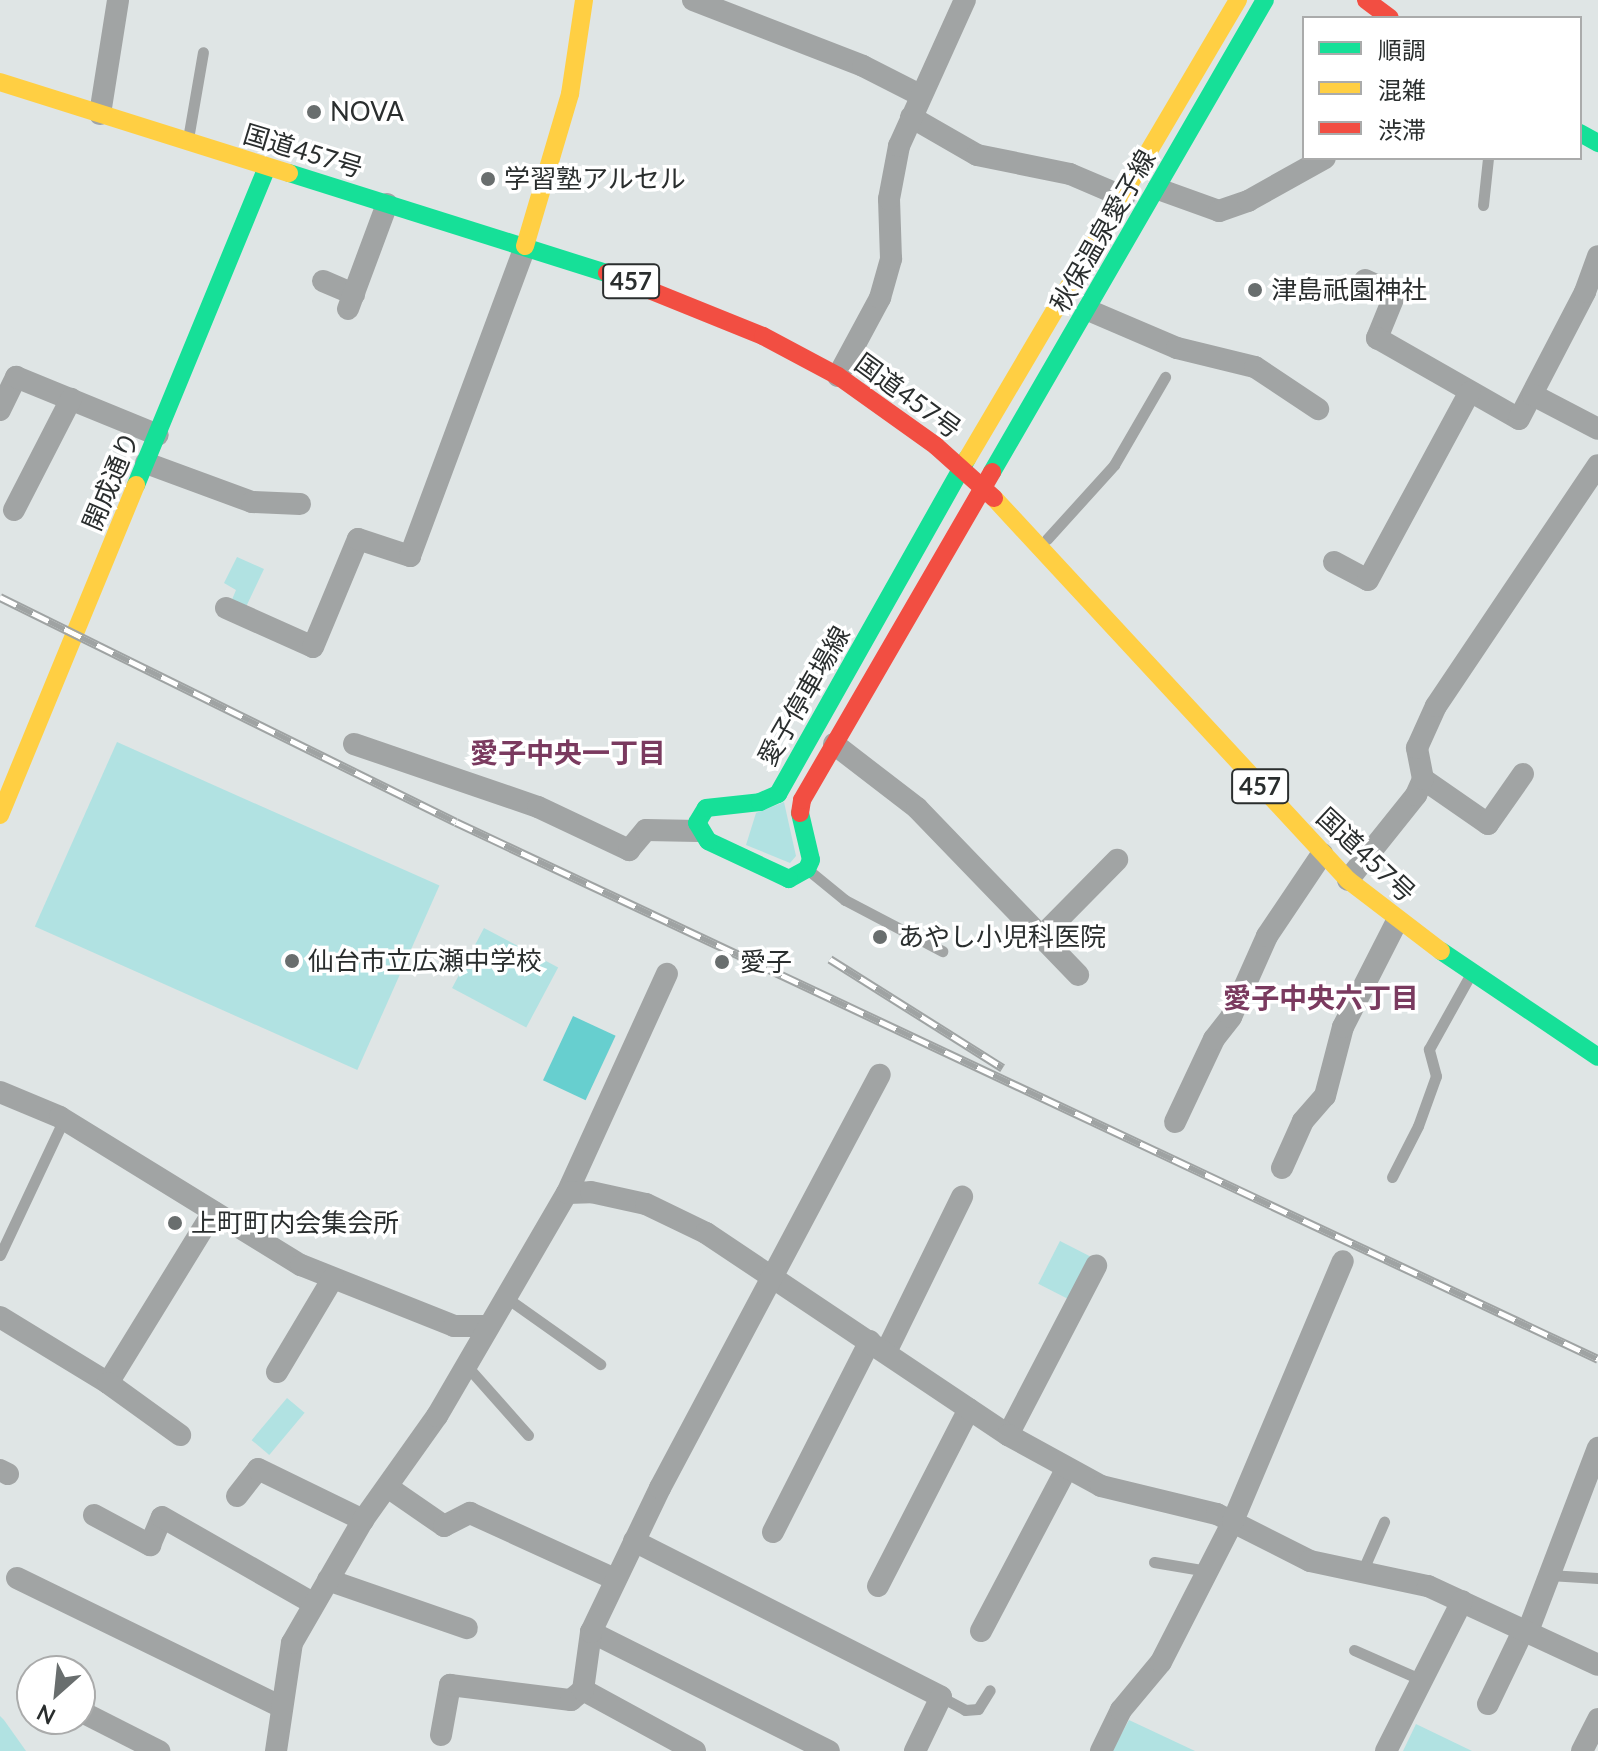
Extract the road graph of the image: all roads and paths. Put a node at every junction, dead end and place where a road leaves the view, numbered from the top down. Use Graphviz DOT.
graph roads {
  1 [pos="118,0"];
  2 [pos="584,0"];
  3 [pos="965,0"];
  4 [pos="1238,0"];
  5 [pos="1265,0"];
  6 [pos="1366,0"];
  7 [pos="701,1"];
  8 [pos="1387,16"];
  9 [pos="203,52"];
  10 [pos="0,82"];
  11 [pos="920,95"];
  12 [pos="100,114"];
  13 [pos="911,117"];
  14 [pos="188,141"];
  15 [pos="1321,160"];
  16 [pos="1488,160"];
  17 [pos="267,167"];
  18 [pos="1158,189"];
  19 [pos="1124,197"];
  20 [pos="387,204"];
  21 [pos="1483,205"];
  22 [pos="525,246"];
  23 [pos="1598,256"];
  24 [pos="1365,280"];
  25 [pos="323,281"];
  26 [pos="1591,296"];
  27 [pos="1088,310"];
  28 [pos="838,376"];
  29 [pos="1165,377"];
  30 [pos="1469,393"];
  31 [pos="1533,395"];
  32 [pos="71,399"];
  33 [pos="1318,409"];
  34 [pos="0,410"];
  35 [pos="1598,429"];
  36 [pos="158,435"];
  37 [pos="146,463"];
  38 [pos="1598,465"];
  39 [pos="962,467"];
  40 [pos="985,487"];
  41 [pos="300,504"];
  42 [pos="14,510"];
  43 [pos="1041,545"];
  44 [pos="1334,562"];
  45 [pos="226,608"];
  46 [pos="354,744"];
  47 [pos="834,744"];
  48 [pos="1523,774"];
  49 [pos="1423,779"];
  50 [pos="0,815"];
  51 [pos="698,831"];
  52 [pos="1322,854"];
  53 [pos="1117,860"];
  54 [pos="807,869"];
  55 [pos="1348,880"];
  56 [pos="1397,921"];
  57 [pos="1040,938"];
  58 [pos="942,951"];
  59 [pos="1472,973"];
  60 [pos="667,974"];
  61 [pos="1078,975"];
  62 [pos="1596,1053"];
  63 [pos="880,1075"];
  64 [pos="0,1092"];
  65 [pos="64,1119"];
  66 [pos="1175,1122"];
  67 [pos="1282,1168"];
  68 [pos="1392,1177"];
  69 [pos="567,1193"];
  70 [pos="962,1197"];
  71 [pos="213,1212"];
  72 [pos="0,1255"];
  73 [pos="1343,1261"];
  74 [pos="1096,1266"];
  75 [pos="773,1275"];
  76 [pos="333,1278"];
  77 [pos="504,1296"];
  78 [pos="0,1317"];
  79 [pos="485,1326"];
  80 [pos="878,1347"];
  81 [pos="465,1364"];
  82 [pos="600,1364"];
  83 [pos="277,1372"];
  84 [pos="108,1383"];
  85 [pos="969,1409"];
  86 [pos="180,1435"];
  87 [pos="528,1435"];
  88 [pos="1008,1435"];
  89 [pos="1598,1448"];
  90 [pos="1067,1468"];
  91 [pos="389,1488"];
  92 [pos="237,1496"];
  93 [pos="94,1515"];
  94 [pos="363,1520"];
  95 [pos="1233,1521"];
  96 [pos="1384,1522"];
  97 [pos="773,1532"];
  98 [pos="634,1541"];
  99 [pos="1154,1562"];
  100 [pos="1207,1571"];
  101 [pos="1361,1573"];
  102 [pos="1549,1575"];
  103 [pos="17,1578"];
  104 [pos="1598,1578"];
  105 [pos="615,1579"];
  106 [pos="328,1580"];
  107 [pos="878,1586"];
  108 [pos="1462,1601"];
  109 [pos="313,1603"];
  110 [pos="467,1628"];
  111 [pos="1526,1630"];
  112 [pos="981,1631"];
  113 [pos="591,1632"];
  114 [pos="1354,1650"];
  115 [pos="1598,1665"];
  116 [pos="1422,1680"];
  117 [pos="583,1690"];
  118 [pos="990,1690"];
  119 [pos="941,1697"];
  120 [pos="1488,1704"];
  121 [pos="281,1707"];
  122 [pos="96,1719"];
  123 [pos="1598,1719"];
  124 [pos="441,1735"];
  125 [pos="925,1748"];
  126 [pos="159,1751"];
  127 [pos="276,1751"];
  128 [pos="695,1751"];
  129 [pos="829,1751"];
  130 [pos="1101,1751"];
  131 [pos="1386,1751"];
  132 [pos="1582,1751"];
  1 -- 12 [label="street"];
  2 -- 22 [label="main road"];
  3 -- 11 [label="street"];
  4 -- 19 [label="main road, 秋保温泉愛子線"];
  5 -- 18 [label="main road, 秋保温泉愛子線"];
  6 -- 8 [label="main road"];
  7 -- 11 [label="street"];
  9 -- 14 [label="lane"];
  10 -- 12 [label="main road, 国道457号 / 457"];
  11 -- 13 [label="street"];
  12 -- 14 [label="main road, 国道457号 / 457"];
  13 -- 19 [label="street"];
  13 -- 28 [label="street"];
  14 -- 17 [label="main road, 国道457号 / 457"];
  15 -- 18 [label="street"];
  16 -- 21 [label="lane"];
  17 -- 20 [label="main road, 国道457号 / 457"];
  17 -- 36 [label="main road, 開成通り"];
  18 -- 27 [label="main road, 秋保温泉愛子線"];
  19 -- 39 [label="main road, 秋保温泉愛子線"];
  20 -- 22 [label="main road, 国道457号 / 457"];
  20 -- 25 [label="street"];
  22 -- 28 [label="main road, 国道457号 / 457"];
  22 -- 45 [label="street"];
  23 -- 26 [label="street"];
  24 -- 30 [label="street"];
  26 -- 31 [label="street"];
  27 -- 33 [label="street"];
  27 -- 40 [label="main road, 秋保温泉愛子線"];
  28 -- 39 [label="main road, 国道457号 / 457"];
  29 -- 43 [label="lane"];
  30 -- 31 [label="street"];
  30 -- 44 [label="street"];
  31 -- 35 [label="street"];
  32 -- 34 [label="street"];
  32 -- 36 [label="street"];
  32 -- 42 [label="street"];
  36 -- 37 [label="main road, 開成通り"];
  37 -- 41 [label="street"];
  37 -- 50 [label="main road, 開成通り"];
  38 -- 49 [label="street"];
  39 -- 40 [label="main road, 国道457号 / 457"];
  39 -- 51 [label="main road, 愛子停車場線"];
  40 -- 43 [label="main road, 国道457号 / 457"];
  40 -- 47 [label="main road, 愛子停車場線"];
  43 -- 52 [label="main road, 国道457号 / 457"];
  46 -- 51 [label="street"];
  47 -- 54 [label="main road, 愛子停車場線"];
  47 -- 57 [label="street"];
  48 -- 49 [label="street"];
  49 -- 55 [label="street"];
  51 -- 54 [label="main road"];
  52 -- 55 [label="main road, 国道457号 / 457"];
  52 -- 66 [label="street"];
  53 -- 57 [label="street"];
  54 -- 58 [label="lane"];
  55 -- 56 [label="main road, 国道457号 / 457"];
  56 -- 59 [label="main road, 国道457号 / 457"];
  56 -- 67 [label="street"];
  57 -- 61 [label="street"];
  59 -- 62 [label="main road, 国道457号 / 457"];
  59 -- 68 [label="lane"];
  60 -- 69 [label="street"];
  63 -- 75 [label="street"];
  64 -- 65 [label="street"];
  65 -- 71 [label="street"];
  65 -- 72 [label="lane"];
  69 -- 75 [label="street"];
  69 -- 77 [label="street"];
  70 -- 80 [label="street"];
  71 -- 76 [label="street"];
  71 -- 84 [label="street"];
  73 -- 95 [label="street"];
  74 -- 88 [label="street"];
  75 -- 80 [label="street"];
  75 -- 98 [label="street"];
  76 -- 79 [label="street"];
  76 -- 83 [label="street"];
  77 -- 79 [label="street"];
  77 -- 82 [label="lane"];
  78 -- 84 [label="street"];
  79 -- 81 [label="street"];
  80 -- 85 [label="street"];
  80 -- 97 [label="street"];
  81 -- 87 [label="lane"];
  81 -- 91 [label="street"];
  84 -- 86 [label="street"];
  85 -- 88 [label="street"];
  85 -- 107 [label="street"];
  88 -- 90 [label="street"];
  89 -- 102 [label="street"];
  90 -- 95 [label="street"];
  90 -- 112 [label="street"];
  91 -- 94 [label="street"];
  91 -- 105 [label="street"];
  92 -- 94 [label="street"];
  93 -- 109 [label="street"];
  94 -- 106 [label="street"];
  95 -- 100 [label="street"];
  95 -- 101 [label="street"];
  96 -- 101 [label="lane"];
  98 -- 105 [label="street"];
  98 -- 119 [label="street"];
  99 -- 100 [label="lane"];
  100 -- 130 [label="street"];
  101 -- 108 [label="street"];
  102 -- 104 [label="lane"];
  102 -- 111 [label="street"];
  103 -- 121 [label="street"];
  105 -- 113 [label="street"];
  106 -- 109 [label="street"];
  106 -- 110 [label="street"];
  108 -- 111 [label="street"];
  108 -- 116 [label="street"];
  109 -- 121 [label="street"];
  111 -- 115 [label="street"];
  111 -- 120 [label="street"];
  113 -- 117 [label="street"];
  113 -- 129 [label="street"];
  114 -- 116 [label="lane"];
  116 -- 131 [label="street"];
  117 -- 124 [label="street"];
  117 -- 128 [label="street"];
  118 -- 119 [label="lane"];
  119 -- 125 [label="street"];
  121 -- 127 [label="street"];
  122 -- 126 [label="street"];
  123 -- 132 [label="street"];
}
